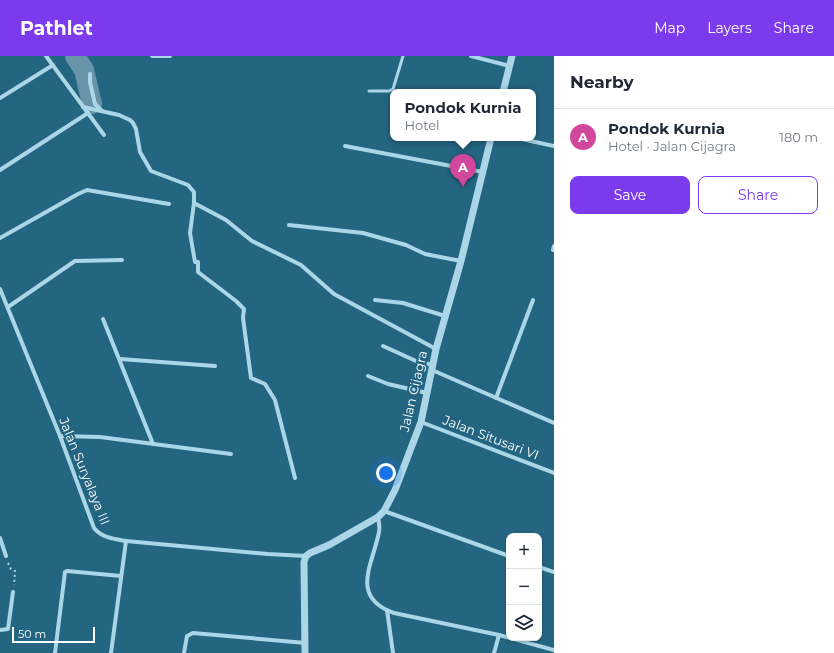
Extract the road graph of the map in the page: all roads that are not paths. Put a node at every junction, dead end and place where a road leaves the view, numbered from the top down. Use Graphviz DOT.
graph roads {
  1 [pos="46,56"];
  2 [pos="152,56"];
  3 [pos="170,56"];
  4 [pos="403,56"];
  5 [pos="471,56"];
  6 [pos="512,56"];
  7 [pos="53,65"];
  8 [pos="510,66"];
  9 [pos="90,74"];
  10 [pos="393,89"];
  11 [pos="504,89"];
  12 [pos="390,90"];
  13 [pos="369,92"];
  14 [pos="0,98"];
  15 [pos="83,107"];
  16 [pos="102,111"];
  17 [pos="88,113"];
  18 [pos="104,135"];
  19 [pos="490,141"];
  20 [pos="531,141"];
  21 [pos="345,146"];
  22 [pos="554,146"];
  23 [pos="0,170"];
  24 [pos="483,172"];
  25 [pos="194,203"];
  26 [pos="169,204"];
  27 [pos="289,225"];
  28 [pos="0,238"];
  29 [pos="122,260"];
  30 [pos="461,261"];
  31 [pos="0,289"];
  32 [pos="375,300"];
  33 [pos="533,300"];
  34 [pos="8,307"];
  35 [pos="445,316"];
  36 [pos="103,319"];
  37 [pos="383,346"];
  38 [pos="436,349"];
  39 [pos="120,360"];
  40 [pos="215,366"];
  41 [pos="432,367"];
  42 [pos="368,376"];
  43 [pos="427,393"];
  44 [pos="496,398"];
  45 [pos="421,422"];
  46 [pos="554,423"];
  47 [pos="60,436"];
  48 [pos="153,444"];
  49 [pos="231,454"];
  50 [pos="554,472"];
  51 [pos="295,478"];
  52 [pos="381,514"];
  53 [pos="0,538"];
  54 [pos="126,540"];
  55 [pos="506,555"];
  56 [pos="6,556"];
  57 [pos="306,556"];
  58 [pos="542,568"];
  59 [pos="554,572"];
  60 [pos="121,576"];
  61 [pos="14,592"];
  62 [pos="388,610"];
  63 [pos="0,630"];
  64 [pos="499,635"];
  65 [pos="306,643"];
  66 [pos="554,650"];
  67 [pos="55,653"];
  68 [pos="111,653"];
  69 [pos="184,653"];
  70 [pos="305,653"];
  71 [pos="393,653"];
  72 [pos="494,653"];
  1 -- 7 [label="street"];
  2 -- 3 [label="street"];
  4 -- 10 [label="lane"];
  5 -- 8 [label="street"];
  6 -- 8 [label="street"];
  7 -- 14 [label="street"];
  7 -- 15 [label="street"];
  8 -- 11 [label="street"];
  9 -- 16 [label="street"];
  12 -- 13 [label="lane"];
  15 -- 16 [label="street"];
  15 -- 17 [label="street"];
  16 -- 25 [label="street"];
  17 -- 18 [label="street"];
  17 -- 23 [label="street"];
  19 -- 24 [label="street, Jalan Cijagra"];
  20 -- 22 [label="street"];
  21 -- 24 [label="street"];
  24 -- 30 [label="street, Jalan Cijagra"];
  25 -- 38 [label="street"];
  25 -- 51 [label="street"];
  26 -- 28 [label="street"];
  27 -- 30 [label="street"];
  29 -- 34 [label="street"];
  30 -- 35 [label="street, Jalan Cijagra"];
  31 -- 34 [label="street, Jalan Suryalaya III"];
  32 -- 35 [label="street"];
  33 -- 44 [label="street"];
  34 -- 47 [label="street, Jalan Suryalaya III"];
  35 -- 38 [label="street, Jalan Cijagra"];
  36 -- 39 [label="street"];
  37 -- 41 [label="street"];
  38 -- 41 [label="street, Jalan Cijagra"];
  39 -- 40 [label="street"];
  39 -- 48 [label="street"];
  41 -- 43 [label="street, Jalan Cijagra"];
  41 -- 44 [label="street"];
  42 -- 43 [label="street"];
  43 -- 45 [label="street, Jalan Cijagra"];
  44 -- 46 [label="street"];
  45 -- 50 [label="street, Jalan Situsari VI"];
  45 -- 52 [label="street, Jalan Cijagra"];
  47 -- 48 [label="street"];
  47 -- 54 [label="street, Jalan Suryalaya III"];
  48 -- 49 [label="street"];
  52 -- 55 [label="street"];
  52 -- 57 [label="street"];
  52 -- 62 [label="street"];
  53 -- 56 [label="street"];
  54 -- 57 [label="street, Jalan Suryalaya III"];
  54 -- 60 [label="street"];
  57 -- 65 [label="street"];
  58 -- 59 [label="street"];
  60 -- 67 [label="street"];
  60 -- 68 [label="street"];
  61 -- 63 [label="street"];
  62 -- 64 [label="street"];
  62 -- 71 [label="street"];
  64 -- 66 [label="street"];
  64 -- 72 [label="street"];
  65 -- 69 [label="street"];
  65 -- 70 [label="street"];
}
